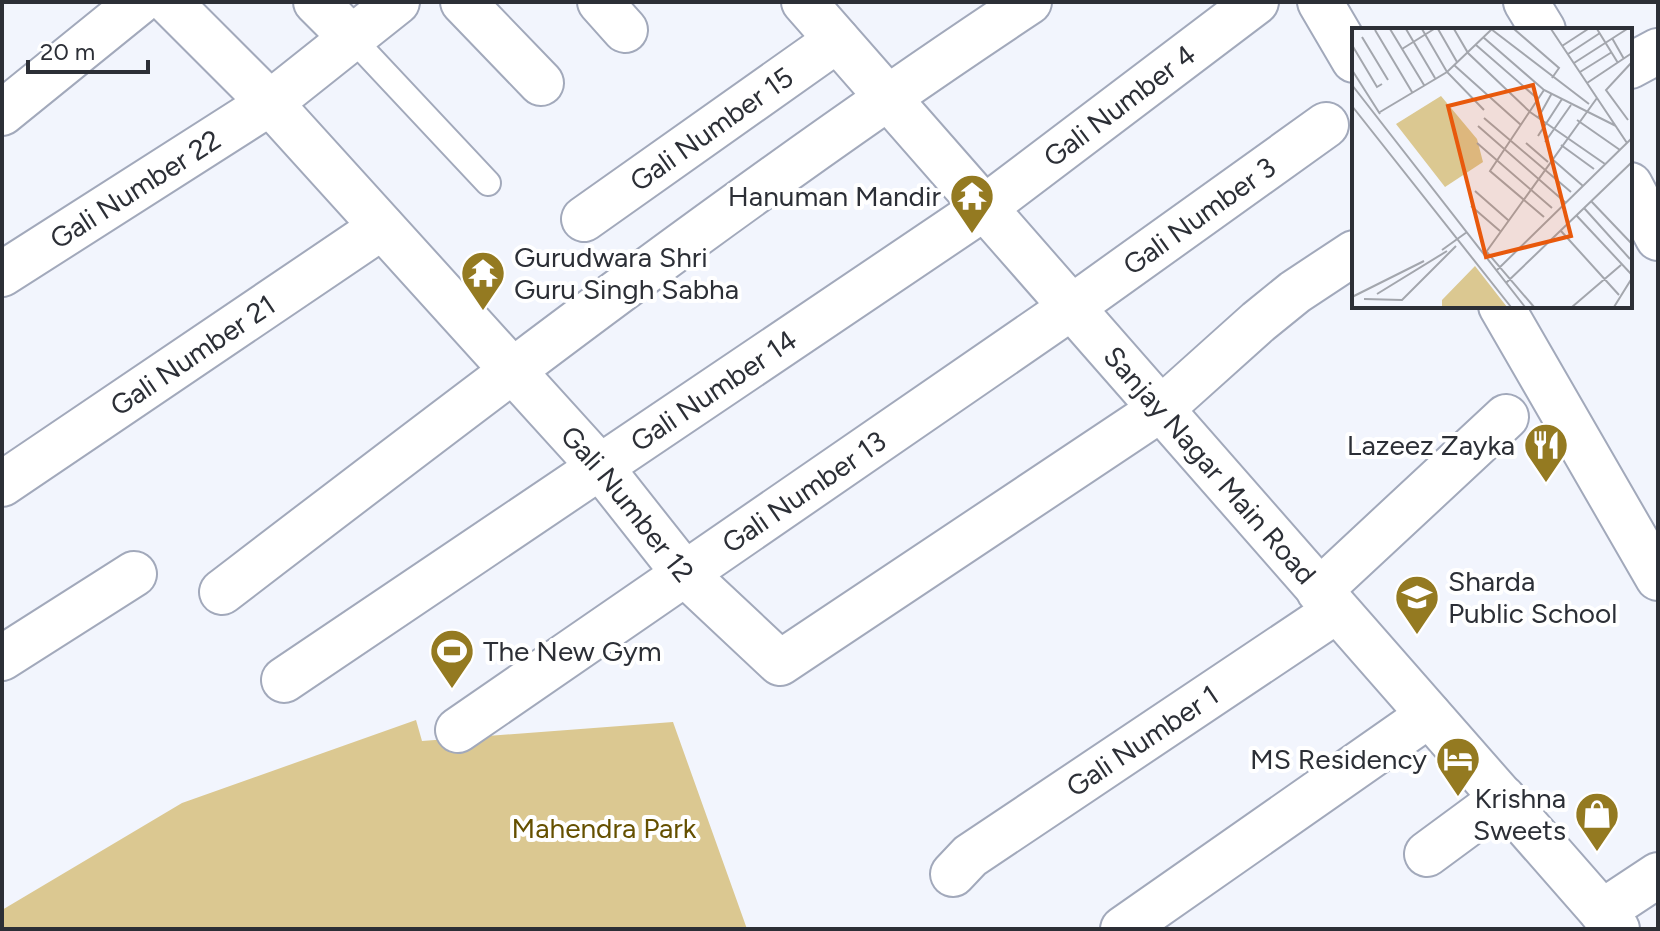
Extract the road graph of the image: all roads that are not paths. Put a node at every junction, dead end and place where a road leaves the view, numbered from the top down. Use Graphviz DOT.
graph roads {
  1 [pos="139,2"];
  2 [pos="169,2"];
  3 [pos="316,2"];
  4 [pos="397,2"];
  5 [pos="463,2"];
  6 [pos="1029,2"];
  7 [pos="1256,2"];
  8 [pos="1320,2"];
  9 [pos="1526,2"];
  10 [pos="808,3"];
  11 [pos="1542,28"];
  12 [pos="352,38"];
  13 [pos="837,40"];
  14 [pos="1658,51"];
  15 [pos="1352,57"];
  16 [pos="1632,65"];
  17 [pos="541,83"];
  18 [pos="886,96"];
  19 [pos="270,103"];
  20 [pos="2,113"];
  21 [pos="1326,125"];
  22 [pos="488,183"];
  23 [pos="1632,189"];
  24 [pos="984,208"];
  25 [pos="584,219"];
  26 [pos="382,227"];
  27 [pos="1657,235"];
  28 [pos="1352,254"];
  29 [pos="2,274"];
  30 [pos="1072,307"];
  31 [pos="1502,308"];
  32 [pos="512,369"];
  33 [pos="1526,404"];
  34 [pos="1161,409"];
  35 [pos="601,468"];
  36 [pos="2,484"];
  37 [pos="684,573"];
  38 [pos="134,574"];
  39 [pos="1658,578"];
  40 [pos="222,592"];
  41 [pos="1327,601"];
  42 [pos="2,658"];
  43 [pos="284,680"];
  44 [pos="1429,715"];
  45 [pos="458,730"];
  46 [pos="1503,798"];
  47 [pos="1427,854"];
  48 [pos="953,874"];
  49 [pos="1658,875"];
  50 [pos="1610,920"];
  51 [pos="1123,929"];
  1 -- 20 [label="street"];
  2 -- 19 [label="street, Gali Number 12"];
  3 -- 12 [label="street"];
  4 -- 12 [label="street, Gali Number 22"];
  5 -- 17 [label="street"];
  6 -- 18 [label="street"];
  7 -- 24 [label="street, Gali Number 4"];
  8 -- 15 [label="street"];
  9 -- 11 [label="street"];
  10 -- 13 [label="street, Sanjay Nagar Main Road"];
  12 -- 19 [label="street, Gali Number 22"];
  12 -- 22 [label="lane"];
  13 -- 18 [label="street, Sanjay Nagar Main Road"];
  13 -- 25 [label="street, Gali Number 15"];
  14 -- 16 [label="street"];
  18 -- 24 [label="street, Sanjay Nagar Main Road"];
  18 -- 32 [label="street"];
  19 -- 26 [label="street, Gali Number 12"];
  19 -- 29 [label="street, Gali Number 22"];
  21 -- 30 [label="street, Gali Number 3"];
  23 -- 27 [label="street"];
  24 -- 30 [label="street, Sanjay Nagar Main Road"];
  24 -- 35 [label="street, Gali Number 14"];
  26 -- 32 [label="street, Gali Number 12"];
  26 -- 36 [label="street, Gali Number 21"];
  28 -- 34 [label="street"];
  30 -- 34 [label="street, Sanjay Nagar Main Road"];
  30 -- 37 [label="street, Gali Number 13"];
  31 -- 33 [label="street"];
  32 -- 35 [label="street, Gali Number 12"];
  32 -- 40 [label="street"];
  33 -- 39 [label="street"];
  33 -- 41 [label="street, Gali Number 1"];
  34 -- 37 [label="street, Gali Number 12"];
  34 -- 41 [label="street, Sanjay Nagar Main Road"];
  35 -- 37 [label="street, Gali Number 12"];
  35 -- 43 [label="street, Gali Number 14"];
  37 -- 45 [label="street, Gali Number 13"];
  38 -- 42 [label="street"];
  41 -- 44 [label="street, Sanjay Nagar Main Road"];
  41 -- 48 [label="street, Gali Number 1"];
  44 -- 46 [label="street, Sanjay Nagar Main Road"];
  44 -- 51 [label="street"];
  46 -- 47 [label="street"];
  46 -- 50 [label="street, Sanjay Nagar Main Road"];
  49 -- 50 [label="street"];
}
